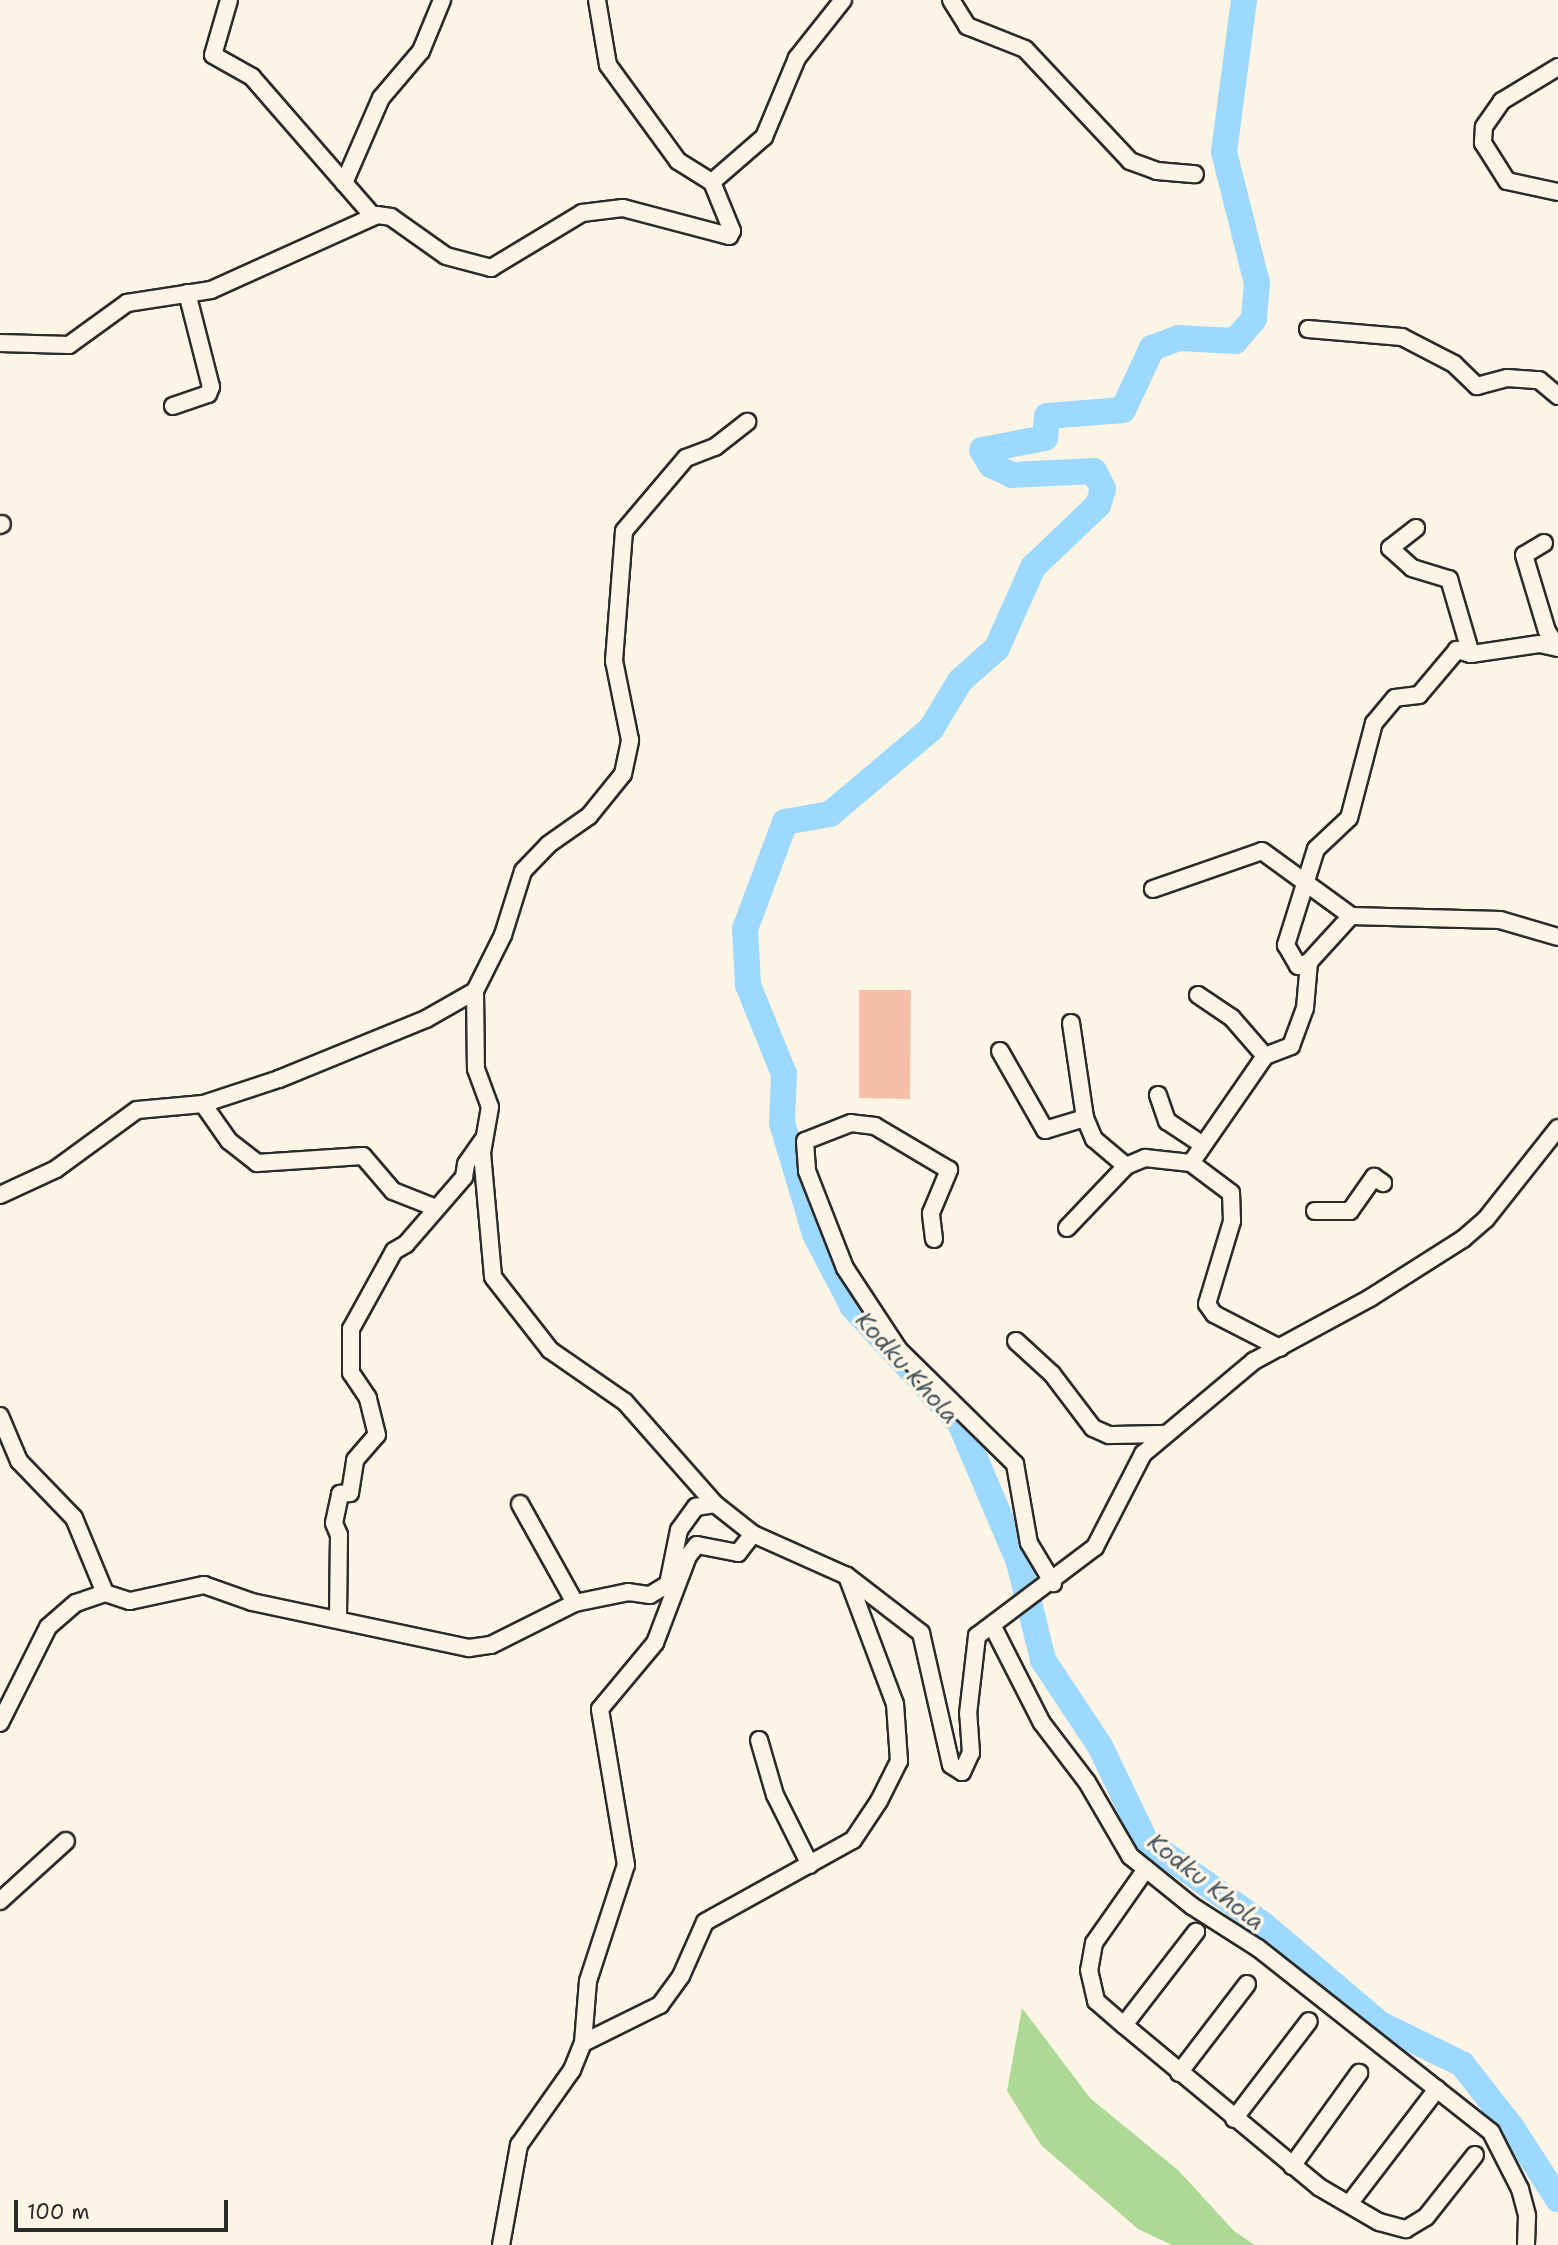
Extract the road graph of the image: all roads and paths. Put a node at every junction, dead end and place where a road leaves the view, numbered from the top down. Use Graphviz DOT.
graph roads {
  1 [pos="229,0"];
  2 [pos="442,0"];
  3 [pos="597,0"];
  4 [pos="842,0"];
  5 [pos="951,0"];
  6 [pos="1558,67"];
  7 [pos="1195,174"];
  8 [pos="712,182"];
  9 [pos="344,183"];
  10 [pos="1558,192"];
  11 [pos="373,216"];
  12 [pos="187,293"];
  13 [pos="1308,329"];
  14 [pos="0,343"];
  15 [pos="1558,396"];
  16 [pos="173,406"];
  17 [pos="747,422"];
  18 [pos="1416,528"];
  19 [pos="1544,543"];
  20 [pos="1471,654"];
  21 [pos="1302,884"];
  22 [pos="1153,889"];
  23 [pos="1351,916"];
  24 [pos="1558,937"];
  25 [pos="1309,962"];
  26 [pos="475,991"];
  27 [pos="1198,995"];
  28 [pos="1071,1023"];
  29 [pos="1000,1051"];
  30 [pos="1265,1056"];
  31 [pos="1158,1095"];
  32 [pos="203,1104"];
  33 [pos="1085,1118"];
  34 [pos="1558,1128"];
  35 [pos="484,1138"];
  36 [pos="1203,1145"];
  37 [pos="1191,1163"];
  38 [pos="1126,1166"];
  39 [pos="1383,1183"];
  40 [pos="0,1195"];
  41 [pos="436,1208"];
  42 [pos="1315,1211"];
  43 [pos="1067,1228"];
  44 [pos="934,1239"];
  45 [pos="1016,1341"];
  46 [pos="1280,1348"];
  47 [pos="0,1416"];
  48 [pos="1163,1434"];
  49 [pos="520,1504"];
  50 [pos="715,1504"];
  51 [pos="753,1534"];
  52 [pos="847,1576"];
  53 [pos="1047,1588"];
  54 [pos="105,1593"];
  55 [pos="575,1603"];
  56 [pos="338,1616"];
  57 [pos="992,1625"];
  58 [pos="0,1723"];
  59 [pos="759,1740"];
  60 [pos="66,1841"];
  61 [pos="810,1865"];
  62 [pos="1146,1869"];
  63 [pos="0,1901"];
  64 [pos="1196,1932"];
  65 [pos="1247,1984"];
  66 [pos="1309,2021"];
  67 [pos="1124,2025"];
  68 [pos="583,2043"];
  69 [pos="1179,2073"];
  70 [pos="1359,2073"];
  71 [pos="1437,2089"];
  72 [pos="1234,2119"];
  73 [pos="1475,2155"];
  74 [pos="1292,2165"];
  75 [pos="1349,2204"];
  76 [pos="501,2245"];
  77 [pos="1526,2245"];
  1 -- 9 [label="street"];
  2 -- 9 [label="street"];
  3 -- 8 [label="street"];
  4 -- 8 [label="street"];
  5 -- 7 [label="street"];
  6 -- 10 [label="street"];
  8 -- 11 [label="street"];
  9 -- 11 [label="street"];
  11 -- 12 [label="street"];
  12 -- 14 [label="street"];
  12 -- 16 [label="street"];
  13 -- 15 [label="street"];
  17 -- 26 [label="street"];
  18 -- 20 [label="street"];
  19 -- 20 [label="street"];
  20 -- 21 [label="street"];
  21 -- 22 [label="street"];
  21 -- 23 [label="street"];
  21 -- 25 [label="street"];
  23 -- 24 [label="street"];
  23 -- 25 [label="street"];
  25 -- 30 [label="street"];
  26 -- 32 [label="street"];
  26 -- 35 [label="street"];
  27 -- 30 [label="street"];
  28 -- 33 [label="street"];
  29 -- 33 [label="street"];
  30 -- 36 [label="street"];
  31 -- 36 [label="street"];
  32 -- 40 [label="street"];
  32 -- 41 [label="street"];
  33 -- 38 [label="street"];
  34 -- 46 [label="street"];
  35 -- 41 [label="street"];
  35 -- 50 [label="street"];
  36 -- 37 [label="street"];
  37 -- 38 [label="street"];
  37 -- 46 [label="street"];
  38 -- 43 [label="street"];
  39 -- 42 [label="street"];
  41 -- 56 [label="street"];
  44 -- 53 [label="street"];
  45 -- 48 [label="street"];
  46 -- 48 [label="street"];
  47 -- 54 [label="street"];
  48 -- 53 [label="street"];
  49 -- 55 [label="street"];
  50 -- 51 [label="street"];
  50 -- 55 [label="street"];
  51 -- 52 [label="street"];
  51 -- 68 [label="street"];
  52 -- 57 [label="street"];
  52 -- 61 [label="street"];
  53 -- 57 [label="street"];
  54 -- 56 [label="street"];
  54 -- 58 [label="street"];
  55 -- 56 [label="street"];
  57 -- 62 [label="street"];
  59 -- 61 [label="street"];
  60 -- 63 [label="street"];
  61 -- 68 [label="street"];
  62 -- 67 [label="street"];
  62 -- 71 [label="street"];
  64 -- 67 [label="street"];
  65 -- 69 [label="street"];
  66 -- 72 [label="street"];
  67 -- 69 [label="street"];
  68 -- 76 [label="street"];
  69 -- 72 [label="street"];
  70 -- 74 [label="street"];
  71 -- 75 [label="street"];
  71 -- 77 [label="street"];
  72 -- 74 [label="street"];
  73 -- 75 [label="street"];
  74 -- 75 [label="street"];
}
